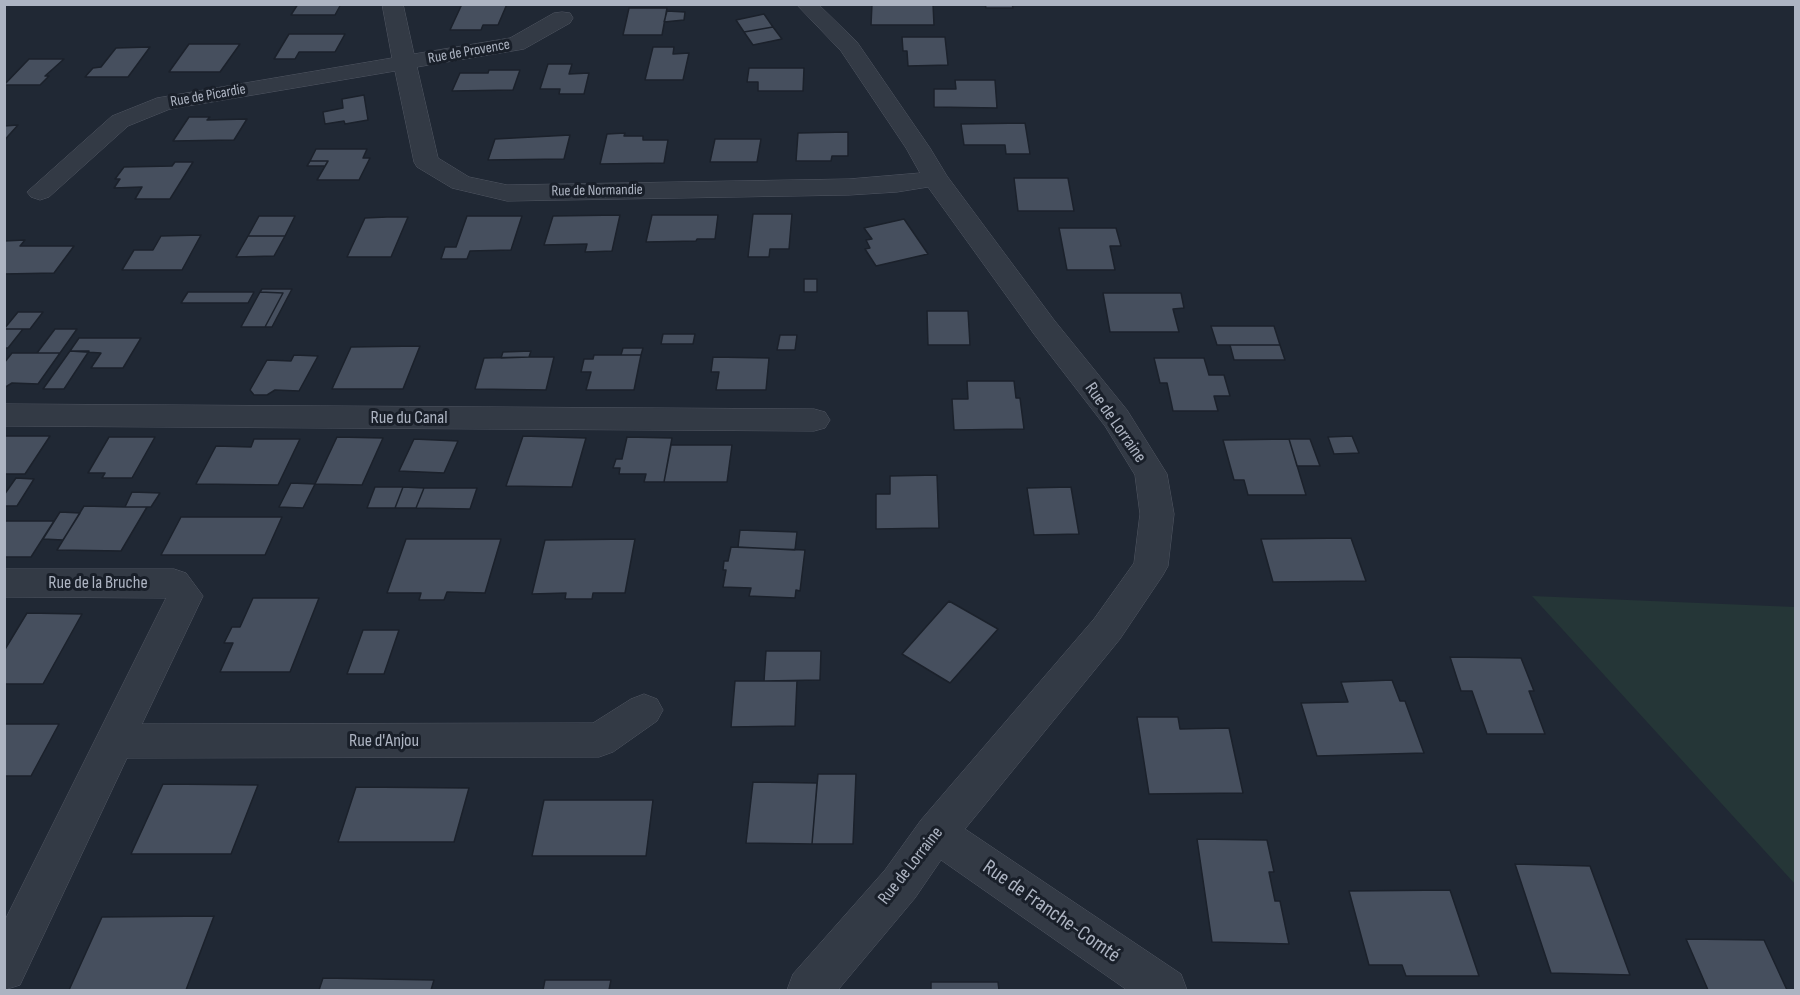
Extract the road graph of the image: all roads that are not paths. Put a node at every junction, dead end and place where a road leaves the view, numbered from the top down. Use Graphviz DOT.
graph roads {
  1 [pos="392,4"];
  2 [pos="806,4"];
  3 [pos="562,18"];
  4 [pos="405,63"];
  5 [pos="934,178"];
  6 [pos="40,192"];
  7 [pos="4,415"];
  8 [pos="814,420"];
  9 [pos="4,583"];
  10 [pos="644,710"];
  11 [pos="114,741"];
  12 [pos="936,833"];
  13 [pos="4,970"];
  14 [pos="809,990"];
  15 [pos="1165,990"];
  1 -- 4 [label="street, Rue de Normandie"];
  2 -- 5 [label="street, Rue de Lorraine"];
  3 -- 4 [label="street, Rue de Provence"];
  4 -- 5 [label="street, Rue de Normandie"];
  4 -- 6 [label="street, Rue de Picardie"];
  5 -- 12 [label="street, Rue de Lorraine"];
  7 -- 8 [label="street, Rue du Canal"];
  9 -- 11 [label="street, Rue de la Bruche"];
  10 -- 11 [label="street, Rue d'Anjou"];
  11 -- 13 [label="street"];
  12 -- 14 [label="street, Rue de Lorraine"];
  12 -- 15 [label="street, Rue de Franche-Comté"];
}
